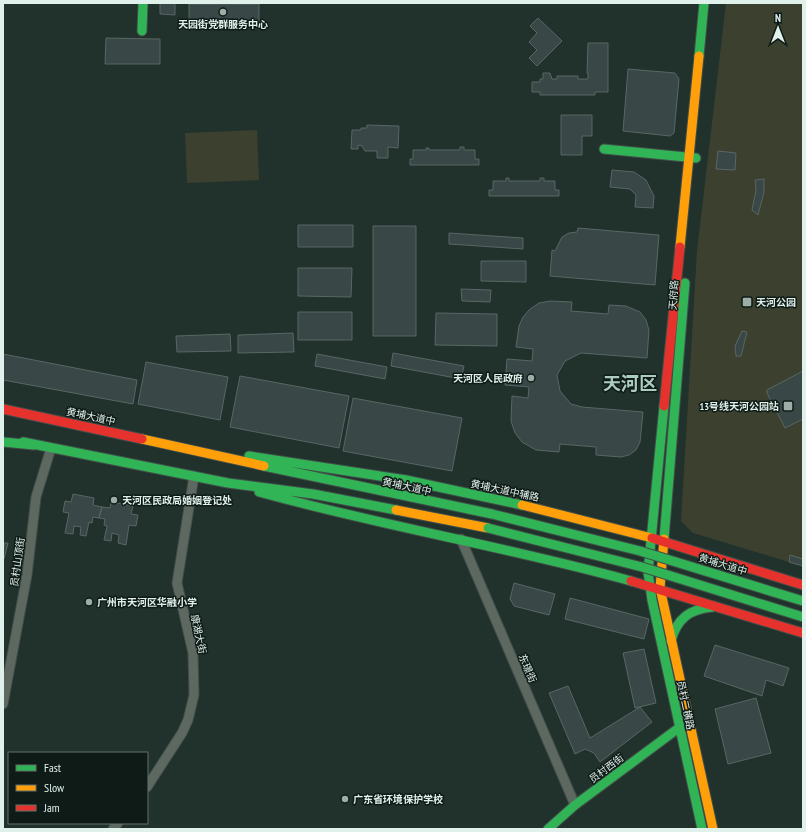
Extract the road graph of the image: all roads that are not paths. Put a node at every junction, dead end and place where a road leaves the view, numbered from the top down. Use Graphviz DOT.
graph roads {
  1 [pos="143,3"];
  2 [pos="704,3"];
  3 [pos="713,3"];
  4 [pos="142,31"];
  5 [pos="604,149"];
  6 [pos="692,158"];
  7 [pos="3,409"];
  8 [pos="3,438"];
  9 [pos="3,442"];
  10 [pos="34,445"];
  11 [pos="51,448"];
  12 [pos="195,449"];
  13 [pos="194,476"];
  14 [pos="228,483"];
  15 [pos="583,520"];
  16 [pos="652,538"];
  17 [pos="461,539"];
  18 [pos="665,542"];
  19 [pos="572,565"];
  20 [pos="758,571"];
  21 [pos="649,585"];
  22 [pos="803,585"];
  23 [pos="660,588"];
  24 [pos="803,601"];
  25 [pos="718,607"];
  26 [pos="744,615"];
  27 [pos="803,617"];
  28 [pos="803,633"];
  29 [pos="671,643"];
  30 [pos="3,704"];
  31 [pos="680,728"];
  32 [pos="148,785"];
  33 [pos="575,805"];
  34 [pos="548,829"];
  35 [pos="702,829"];
  36 [pos="713,829"];
  1 -- 4 [label="main road"];
  2 -- 6 [label="main road, 天府路"];
  3 -- 6 [label="main road, 天府路"];
  5 -- 6 [label="main road"];
  6 -- 16 [label="main road, 天府路"];
  6 -- 18 [label="main road, 天府路"];
  7 -- 12 [label="main road, 黄埔大道中"];
  8 -- 10 [label="main road"];
  9 -- 10 [label="main road"];
  10 -- 11 [label="main road"];
  11 -- 13 [label="main road"];
  11 -- 30 [label="street, 员村山顶街"];
  12 -- 15 [label="main road, 黄埔大道中辅路"];
  12 -- 24 [label="main road, 黄埔大道中, bridge"];
  13 -- 14 [label="main road"];
  13 -- 32 [label="street, 康湖大街"];
  14 -- 17 [label="main road"];
  14 -- 27 [label="main road, bridge"];
  15 -- 16 [label="main road, 黄埔大道中辅路"];
  15 -- 19 [label="main road"];
  16 -- 18 [label="main road, 黄埔大道中辅路"];
  16 -- 21 [label="main road, 天府路"];
  17 -- 19 [label="main road"];
  17 -- 33 [label="street, 东璟街"];
  18 -- 20 [label="main road, 黄埔大道中辅路"];
  18 -- 23 [label="main road, 天府路"];
  19 -- 21 [label="main road"];
  20 -- 22 [label="main road, 黄埔大道中辅路"];
  20 -- 26 [label="main road"];
  21 -- 23 [label="main road"];
  21 -- 31 [label="main road, 员村二横路"];
  23 -- 25 [label="main road"];
  23 -- 29 [label="main road, 员村二横路"];
  25 -- 26 [label="main road"];
  25 -- 29 [label="main road"];
  26 -- 28 [label="main road"];
  29 -- 36 [label="main road, 员村二横路"];
  31 -- 33 [label="main road, 员村西街"];
  31 -- 35 [label="main road, 员村二横路"];
  33 -- 34 [label="main road, 员村西街"];
}
